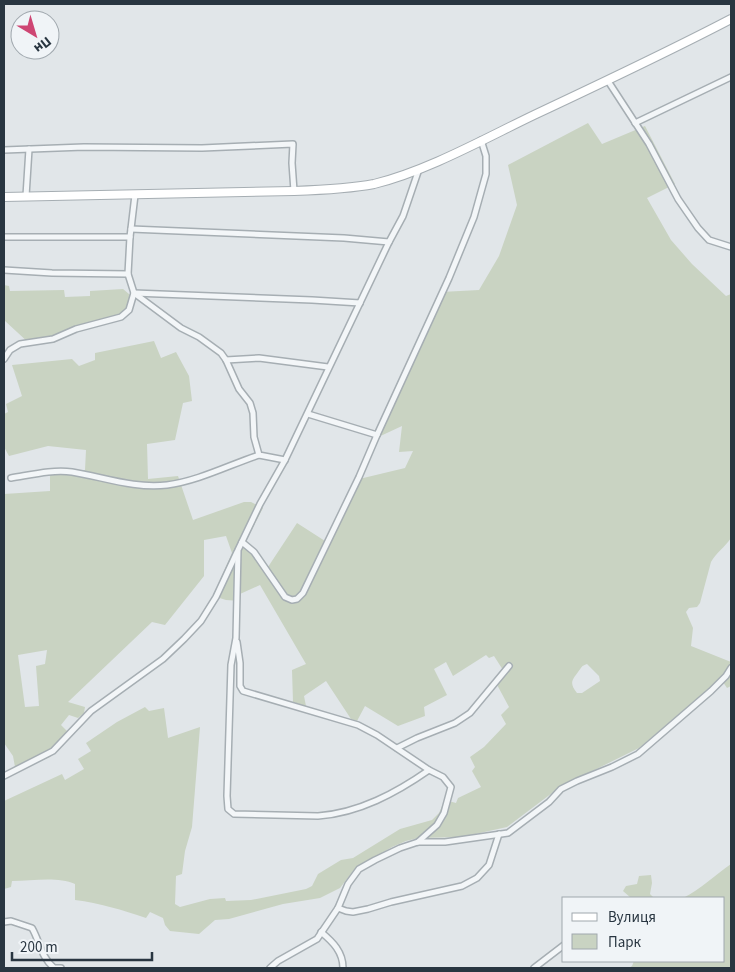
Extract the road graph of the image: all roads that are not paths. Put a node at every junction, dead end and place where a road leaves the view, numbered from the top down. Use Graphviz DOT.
graph roads {
  1 [pos="731,19"];
  2 [pos="731,77"];
  3 [pos="608,81"];
  4 [pos="635,123"];
  5 [pos="481,140"];
  6 [pos="29,149"];
  7 [pos="4,150"];
  8 [pos="419,168"];
  9 [pos="294,191"];
  10 [pos="135,195"];
  11 [pos="26,196"];
  12 [pos="4,197"];
  13 [pos="132,229"];
  14 [pos="130,237"];
  15 [pos="4,238"];
  16 [pos="389,242"];
  17 [pos="731,248"];
  18 [pos="4,270"];
  19 [pos="128,274"];
  20 [pos="134,293"];
  21 [pos="360,303"];
  22 [pos="4,359"];
  23 [pos="226,360"];
  24 [pos="328,368"];
  25 [pos="308,414"];
  26 [pos="377,434"];
  27 [pos="259,456"];
  28 [pos="285,460"];
  29 [pos="11,478"];
  30 [pos="242,542"];
  31 [pos="238,550"];
  32 [pos="236,638"];
  33 [pos="509,666"];
  34 [pos="731,668"];
  35 [pos="397,748"];
  36 [pos="429,770"];
  37 [pos="4,776"];
  38 [pos="499,834"];
  39 [pos="418,842"];
  40 [pos="338,908"];
  41 [pos="4,922"];
  42 [pos="321,932"];
  43 [pos="562,947"];
  44 [pos="61,968"];
  45 [pos="270,968"];
  46 [pos="343,968"];
  47 [pos="534,968"];
  1 -- 3 [label="main road"];
  2 -- 4 [label="street"];
  3 -- 4 [label="street"];
  3 -- 5 [label="main road"];
  4 -- 17 [label="street"];
  5 -- 8 [label="main road"];
  5 -- 26 [label="street"];
  6 -- 7 [label="street"];
  6 -- 9 [label="street"];
  6 -- 11 [label="street"];
  8 -- 9 [label="main road"];
  8 -- 16 [label="street"];
  9 -- 10 [label="main road"];
  10 -- 11 [label="main road"];
  10 -- 13 [label="street"];
  11 -- 12 [label="main road"];
  13 -- 14 [label="street"];
  13 -- 16 [label="street"];
  14 -- 15 [label="street"];
  14 -- 19 [label="street"];
  16 -- 21 [label="street"];
  18 -- 19 [label="street"];
  19 -- 20 [label="street"];
  20 -- 21 [label="street"];
  20 -- 22 [label="street"];
  20 -- 23 [label="street"];
  21 -- 24 [label="street"];
  23 -- 24 [label="street"];
  23 -- 27 [label="street"];
  24 -- 25 [label="street"];
  25 -- 26 [label="street"];
  25 -- 28 [label="street"];
  26 -- 30 [label="street"];
  27 -- 28 [label="street"];
  27 -- 29 [label="street"];
  28 -- 30 [label="street"];
  30 -- 31 [label="street"];
  31 -- 32 [label="street"];
  31 -- 37 [label="street"];
  32 -- 35 [label="street"];
  32 -- 36 [label="street"];
  33 -- 35 [label="street"];
  34 -- 38 [label="street"];
  35 -- 36 [label="street"];
  36 -- 39 [label="street"];
  38 -- 39 [label="street"];
  38 -- 40 [label="street"];
  39 -- 40 [label="street"];
  40 -- 42 [label="street"];
  41 -- 44 [label="street"];
  42 -- 45 [label="street"];
  42 -- 46 [label="street"];
  43 -- 47 [label="street"];
}
